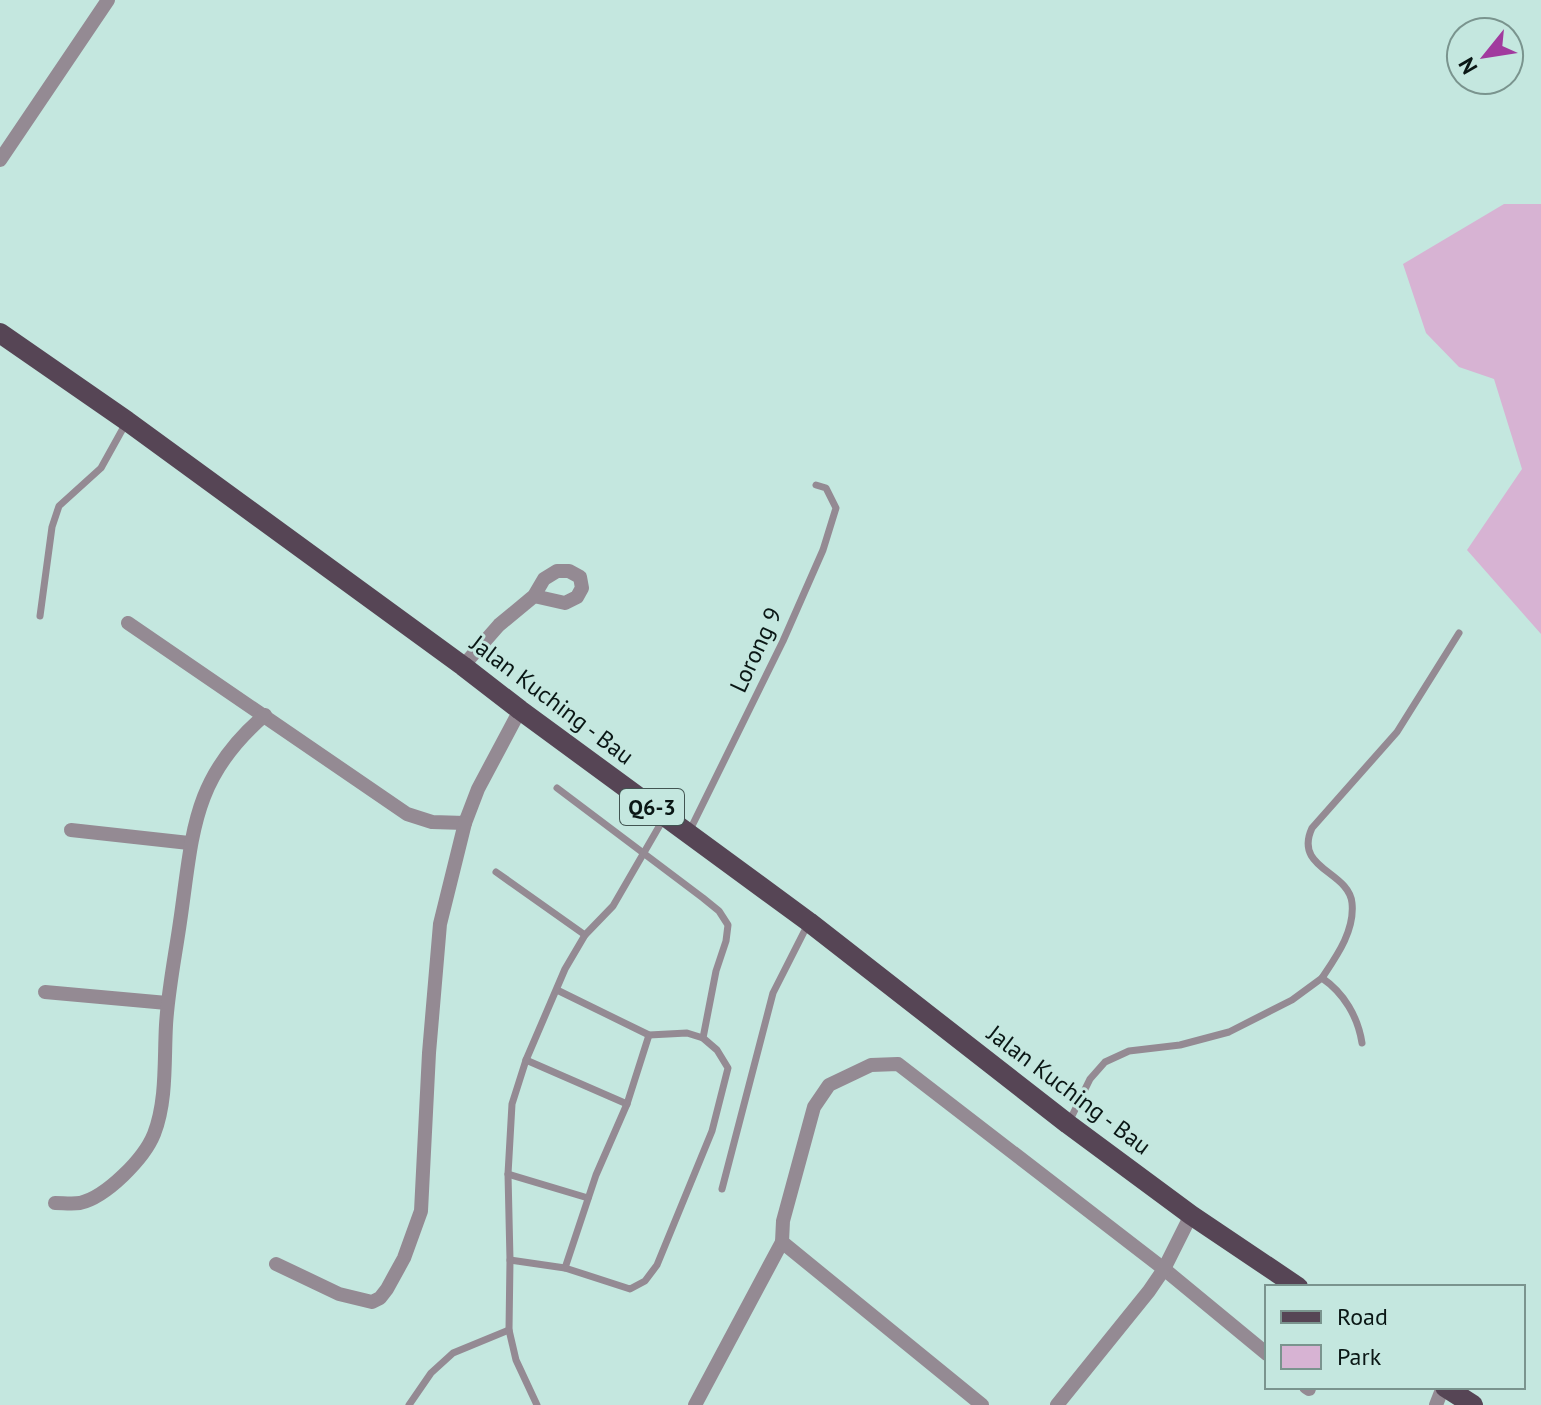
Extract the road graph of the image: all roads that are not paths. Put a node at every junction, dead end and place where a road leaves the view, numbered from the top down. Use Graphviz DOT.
graph roads {
  1 [pos="108,0"];
  2 [pos="0,160"];
  3 [pos="0,333"];
  4 [pos="127,421"];
  5 [pos="816,485"];
  6 [pos="534,596"];
  7 [pos="40,616"];
  8 [pos="128,623"];
  9 [pos="1459,633"];
  10 [pos="463,666"];
  11 [pos="520,710"];
  12 [pos="265,715"];
  13 [pos="557,788"];
  14 [pos="665,816"];
  15 [pos="465,823"];
  16 [pos="71,830"];
  17 [pos="688,834"];
  18 [pos="189,843"];
  19 [pos="643,852"];
  20 [pos="496,872"];
  21 [pos="809,922"];
  22 [pos="585,935"];
  23 [pos="1322,978"];
  24 [pos="557,990"];
  25 [pos="45,992"];
  26 [pos="167,1003"];
  27 [pos="649,1035"];
  28 [pos="703,1038"];
  29 [pos="1362,1043"];
  30 [pos="526,1060"];
  31 [pos="627,1104"];
  32 [pos="1068,1124"];
  33 [pos="508,1174"];
  34 [pos="722,1189"];
  35 [pos="588,1198"];
  36 [pos="55,1203"];
  37 [pos="1191,1215"];
  38 [pos="782,1242"];
  39 [pos="510,1260"];
  40 [pos="276,1264"];
  41 [pos="565,1268"];
  42 [pos="1164,1269"];
  43 [pos="1295,1285"];
  44 [pos="509,1330"];
  45 [pos="1265,1352"];
  46 [pos="1447,1389"];
  47 [pos="537,1403"];
  48 [pos="409,1405"];
  49 [pos="525,1405"];
  50 [pos="695,1405"];
  51 [pos="982,1405"];
  52 [pos="1057,1405"];
  53 [pos="1473,1405"];
  1 -- 2 [label="street"];
  3 -- 4 [label="main road, Jalan Kuching - Bau / Q6-3"];
  4 -- 7 [label="lane"];
  4 -- 10 [label="main road, Jalan Kuching - Bau / Q6-3"];
  5 -- 17 [label="lane, Lorong 9"];
  6 -- 10 [label="street"];
  8 -- 12 [label="street"];
  9 -- 23 [label="lane"];
  10 -- 11 [label="main road, Jalan Kuching - Bau / Q6-3"];
  11 -- 14 [label="main road, Jalan Kuching - Bau / Q6-3"];
  11 -- 15 [label="street"];
  12 -- 15 [label="street"];
  12 -- 18 [label="street"];
  13 -- 19 [label="lane"];
  14 -- 17 [label="main road, Jalan Kuching - Bau / Q6-3"];
  14 -- 19 [label="lane"];
  15 -- 40 [label="street"];
  16 -- 18 [label="street"];
  17 -- 21 [label="main road, Jalan Kuching - Bau / Q6-3"];
  18 -- 26 [label="street"];
  19 -- 22 [label="lane"];
  19 -- 28 [label="lane"];
  20 -- 22 [label="lane"];
  21 -- 32 [label="main road, Jalan Kuching - Bau / Q6-3"];
  21 -- 34 [label="lane"];
  22 -- 24 [label="lane"];
  23 -- 29 [label="lane"];
  23 -- 32 [label="lane"];
  24 -- 27 [label="lane"];
  24 -- 30 [label="lane"];
  25 -- 26 [label="street"];
  26 -- 36 [label="street"];
  27 -- 28 [label="lane"];
  27 -- 31 [label="lane"];
  28 -- 41 [label="lane"];
  30 -- 31 [label="lane"];
  30 -- 33 [label="lane"];
  31 -- 35 [label="lane"];
  32 -- 37 [label="main road, Jalan Kuching - Bau / Q6-3"];
  33 -- 35 [label="lane"];
  33 -- 39 [label="lane"];
  35 -- 41 [label="lane"];
  37 -- 42 [label="street"];
  37 -- 43 [label="main road, Jalan Kuching - Bau / Q6-3"];
  38 -- 42 [label="street"];
  38 -- 50 [label="street"];
  38 -- 51 [label="street"];
  39 -- 41 [label="lane"];
  39 -- 44 [label="lane"];
  42 -- 45 [label="street"];
  42 -- 52 [label="street"];
  44 -- 47 [label="lane"];
  44 -- 48 [label="lane"];
  46 -- 53 [label="main road"];
  47 -- 49 [label="lane"];
}
